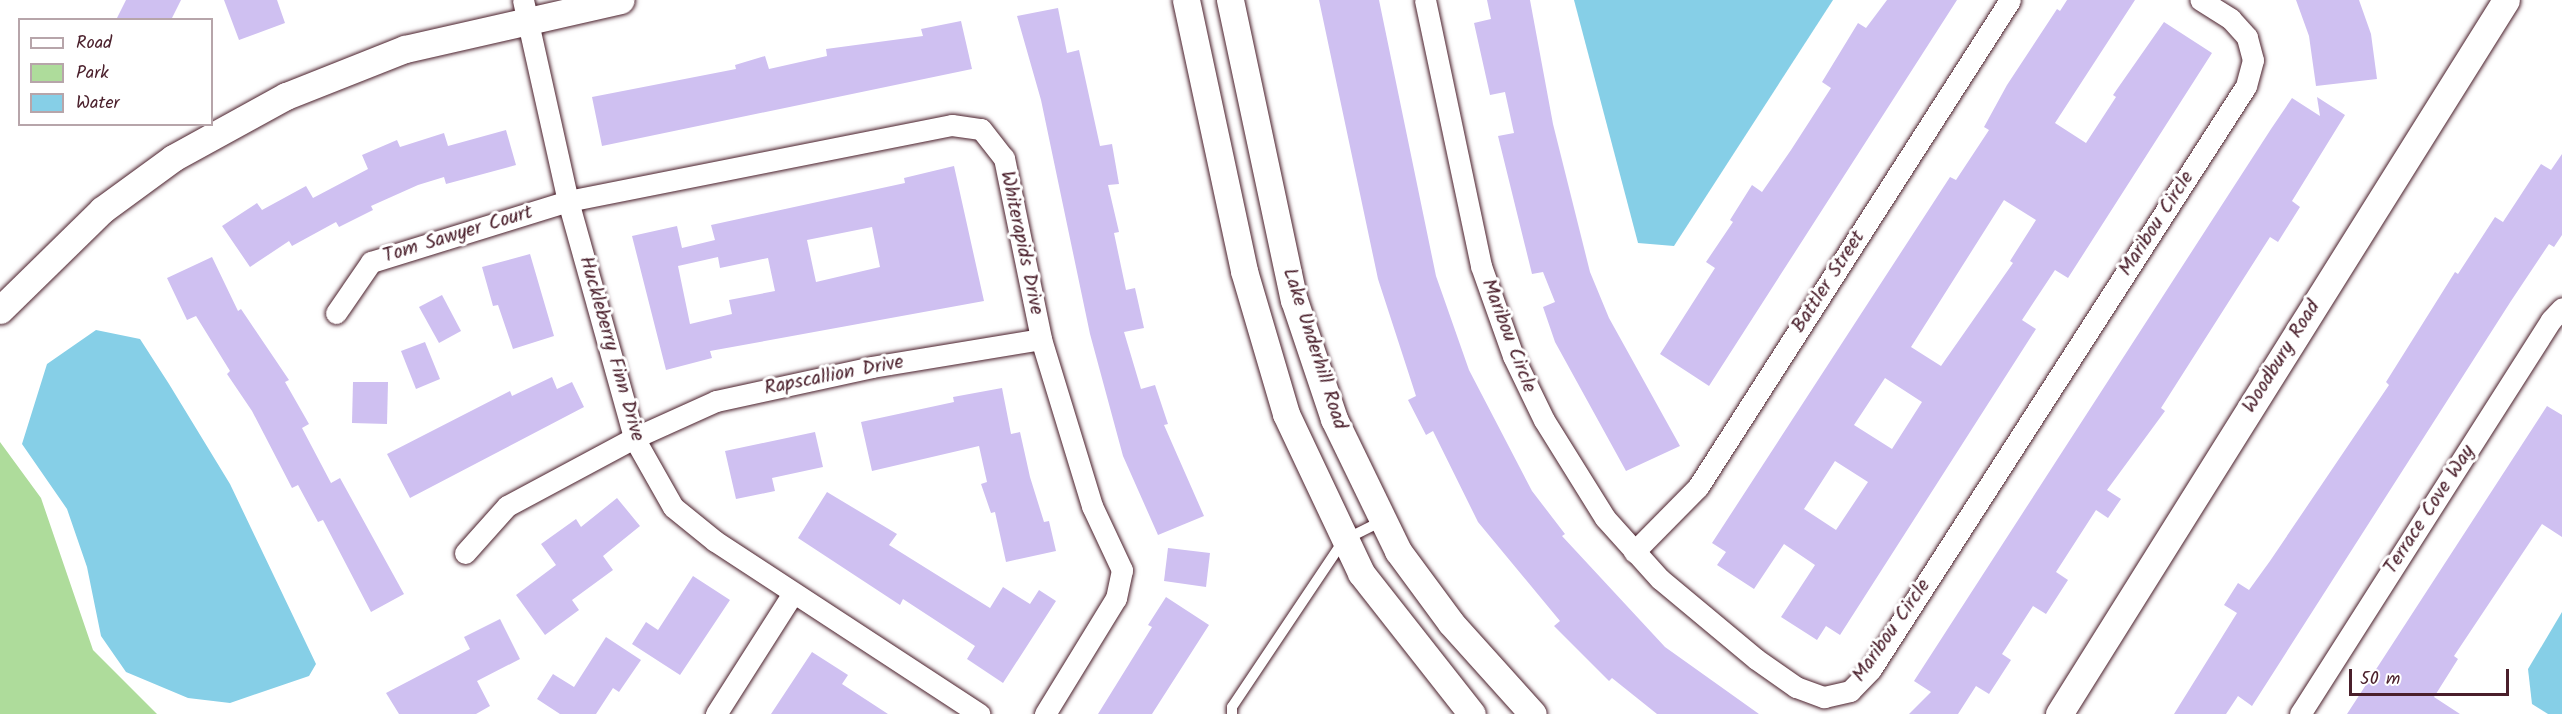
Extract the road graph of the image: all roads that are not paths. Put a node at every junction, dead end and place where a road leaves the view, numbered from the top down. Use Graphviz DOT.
graph roads {
  1 [pos="620,0"];
  2 [pos="1186,0"];
  3 [pos="1230,0"];
  4 [pos="1425,0"];
  5 [pos="2010,0"];
  6 [pos="2201,0"];
  7 [pos="2506,0"];
  8 [pos="525,10"];
  9 [pos="568,201"];
  10 [pos="2562,308"];
  11 [pos="0,310"];
  12 [pos="336,313"];
  13 [pos="1041,339"];
  14 [pos="634,438"];
  15 [pos="1383,520"];
  16 [pos="1344,540"];
  17 [pos="1634,552"];
  18 [pos="465,553"];
  19 [pos="793,593"];
  20 [pos="716,714"];
  21 [pos="979,714"];
  22 [pos="1045,714"];
  23 [pos="1232,714"];
  24 [pos="1472,714"];
  25 [pos="1533,714"];
  26 [pos="2059,714"];
  27 [pos="2300,714"];
  1 -- 8 [label="street"];
  2 -- 16 [label="street"];
  3 -- 15 [label="street, Lake Underhill Road"];
  4 -- 17 [label="street, Maribou Circle"];
  5 -- 17 [label="street, Battler Street"];
  6 -- 17 [label="street, Maribou Circle"];
  7 -- 26 [label="street, Woodbury Road"];
  8 -- 9 [label="street, Huckleberry Finn Drive"];
  8 -- 11 [label="street"];
  9 -- 12 [label="street, Tom Sawyer Court"];
  9 -- 13 [label="street, Whiterapids Drive"];
  9 -- 14 [label="street, Huckleberry Finn Drive"];
  10 -- 27 [label="street, Terrace Cove Way"];
  13 -- 14 [label="street, Rapscallion Drive"];
  13 -- 22 [label="street, Whiterapids Drive"];
  14 -- 18 [label="street, Rapscallion Drive"];
  14 -- 19 [label="street, Huckleberry Finn Drive"];
  15 -- 16 [label="lane"];
  15 -- 25 [label="street, Lake Underhill Road"];
  16 -- 23 [label="lane"];
  16 -- 24 [label="street"];
  19 -- 20 [label="street"];
  19 -- 21 [label="street, Huckleberry Finn Drive"];
}
